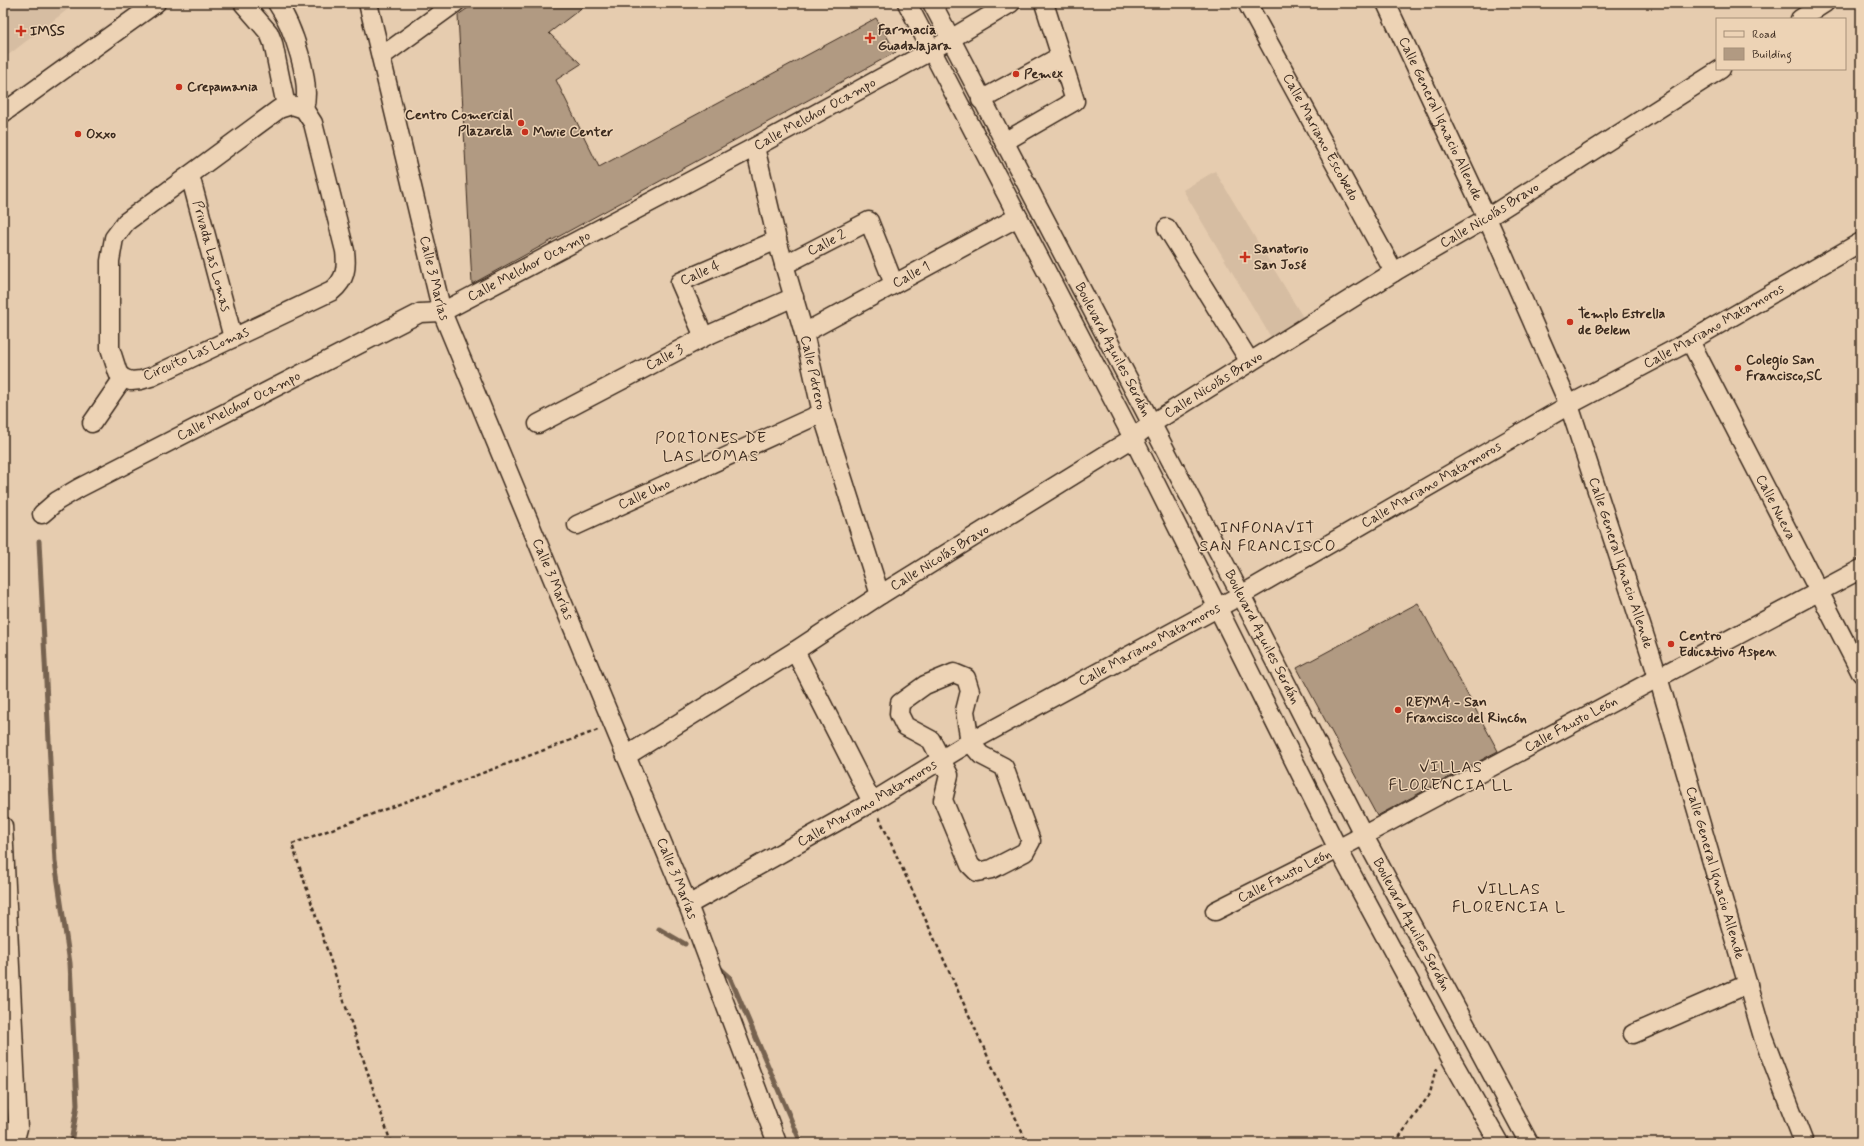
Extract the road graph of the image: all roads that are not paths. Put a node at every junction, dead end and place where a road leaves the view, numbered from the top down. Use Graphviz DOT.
graph roads {
  1 [pos="156,3"];
  2 [pos="243,3"];
  3 [pos="278,3"];
  4 [pos="368,3"];
  5 [pos="454,3"];
  6 [pos="907,3"];
  7 [pos="932,3"];
  8 [pos="1011,3"];
  9 [pos="1044,3"];
  10 [pos="1247,3"];
  11 [pos="1386,3"];
  12 [pos="1825,3"];
  13 [pos="1802,18"];
  14 [pos="949,38"];
  15 [pos="932,50"];
  16 [pos="382,56"];
  17 [pos="1061,56"];
  18 [pos="1719,70"];
  19 [pos="981,100"];
  20 [pos="286,106"];
  21 [pos="304,109"];
  22 [pos="3,113"];
  23 [pos="1004,142"];
  24 [pos="755,147"];
  25 [pos="190,175"];
  26 [pos="1018,217"];
  27 [pos="1487,218"];
  28 [pos="1166,228"];
  29 [pos="777,240"];
  30 [pos="1861,242"];
  31 [pos="784,265"];
  32 [pos="1394,272"];
  33 [pos="894,284"];
  34 [pos="794,297"];
  35 [pos="442,312"];
  36 [pos="804,333"];
  37 [pos="704,337"];
  38 [pos="233,338"];
  39 [pos="1690,341"];
  40 [pos="1250,362"];
  41 [pos="123,378"];
  42 [pos="1569,405"];
  43 [pos="822,413"];
  44 [pos="92,423"];
  45 [pos="538,424"];
  46 [pos="1151,424"];
  47 [pos="1132,438"];
  48 [pos="42,514"];
  49 [pos="577,525"];
  50 [pos="1861,569"];
  51 [pos="1819,591"];
  52 [pos="880,595"];
  53 [pos="1242,595"];
  54 [pos="1218,607"];
  55 [pos="795,651"];
  56 [pos="1861,673"];
  57 [pos="1658,677"];
  58 [pos="970,742"];
  59 [pos="626,756"];
  60 [pos="942,758"];
  61 [pos="872,802"];
  62 [pos="3,826"];
  63 [pos="1363,834"];
  64 [pos="1338,848"];
  65 [pos="4,877"];
  66 [pos="688,905"];
  67 [pos="5,908"];
  68 [pos="1215,911"];
  69 [pos="1748,984"];
  70 [pos="1633,1034"];
  71 [pos="14,1143"];
  72 [pos="778,1143"];
  73 [pos="1499,1143"];
  74 [pos="1529,1143"];
  75 [pos="1804,1143"];
  1 -- 22 [label="street"];
  2 -- 20 [label="street"];
  3 -- 21 [label="street"];
  4 -- 16 [label="street, Calle 3 Marías"];
  5 -- 16 [label="street"];
  6 -- 15 [label="street, Boulevard Aquiles Serdán"];
  7 -- 14 [label="street, Boulevard Aquiles Serdán"];
  8 -- 14 [label="street, Calle Melchor Ocampo"];
  9 -- 17 [label="street"];
  10 -- 32 [label="street, Calle Mariano Escobedo"];
  11 -- 27 [label="street, Calle General Ignacio Allende"];
  12 -- 13 [label="street"];
  14 -- 15 [label="street, Calle Melchor Ocampo"];
  14 -- 19 [label="street, Boulevard Aquiles Serdán"];
  15 -- 24 [label="street, Calle Melchor Ocampo"];
  15 -- 26 [label="street, Boulevard Aquiles Serdán"];
  16 -- 35 [label="street, Calle 3 Marías"];
  17 -- 19 [label="street"];
  17 -- 23 [label="street"];
  18 -- 27 [label="street, Calle Nicolás Bravo"];
  19 -- 23 [label="street, Boulevard Aquiles Serdán"];
  20 -- 21 [label="street"];
  20 -- 25 [label="street, Circuito Las Lomas"];
  21 -- 38 [label="street, Circuito Las Lomas"];
  23 -- 46 [label="street, Boulevard Aquiles Serdán"];
  24 -- 29 [label="street, Calle Potrero"];
  24 -- 35 [label="street, Calle Melchor Ocampo"];
  25 -- 38 [label="street, Privada Las Lomas"];
  25 -- 41 [label="street, Circuito Las Lomas"];
  26 -- 33 [label="street, Calle 1"];
  26 -- 47 [label="street, Boulevard Aquiles Serdán"];
  27 -- 32 [label="street, Calle Nicolás Bravo"];
  27 -- 42 [label="street, Calle General Ignacio Allende"];
  28 -- 40 [label="street"];
  29 -- 31 [label="street, Calle Potrero"];
  29 -- 37 [label="street, Calle 4"];
  30 -- 39 [label="street, Calle Mariano Matamoros"];
  31 -- 33 [label="street, Calle 2"];
  31 -- 34 [label="street, Calle Potrero"];
  32 -- 40 [label="street, Calle Nicolás Bravo"];
  33 -- 36 [label="street, Calle 1"];
  34 -- 36 [label="street, Calle Potrero"];
  34 -- 37 [label="street, Calle 3"];
  35 -- 48 [label="street, Calle Melchor Ocampo"];
  35 -- 59 [label="street, Calle 3 Marías"];
  36 -- 43 [label="street, Calle Potrero"];
  37 -- 45 [label="street, Calle 3"];
  38 -- 41 [label="street, Circuito Las Lomas"];
  39 -- 42 [label="street, Calle Mariano Matamoros"];
  39 -- 51 [label="street, Calle Nueva"];
  40 -- 46 [label="street, Calle Nicolás Bravo"];
  41 -- 44 [label="street"];
  42 -- 53 [label="street, Calle Mariano Matamoros"];
  42 -- 57 [label="street, Calle General Ignacio Allende"];
  43 -- 49 [label="street, Calle Uno"];
  43 -- 52 [label="street, Calle Potrero"];
  46 -- 47 [label="street, Calle Nicolás Bravo"];
  46 -- 53 [label="street, Boulevard Aquiles Serdán"];
  47 -- 52 [label="street, Calle Nicolás Bravo"];
  47 -- 54 [label="street, Boulevard Aquiles Serdán"];
  50 -- 51 [label="street, Calle Fausto León"];
  51 -- 56 [label="street, Calle Nueva"];
  51 -- 57 [label="street, Calle Fausto León"];
  52 -- 55 [label="street, Calle Nicolás Bravo"];
  53 -- 54 [label="street, Calle Mariano Matamoros"];
  53 -- 63 [label="street, Boulevard Aquiles Serdán"];
  54 -- 58 [label="street, Calle Mariano Matamoros"];
  54 -- 64 [label="street, Boulevard Aquiles Serdán"];
  55 -- 59 [label="street, Calle Nicolás Bravo"];
  55 -- 61 [label="street"];
  57 -- 63 [label="street, Calle Fausto León"];
  57 -- 69 [label="street, Calle General Ignacio Allende"];
  58 -- 60 [label="street, Calle Mariano Matamoros"];
  58 -- 60 [label="street"];
  58 -- 60 [label="street"];
  59 -- 66 [label="street, Calle 3 Marías"];
  60 -- 61 [label="street, Calle Mariano Matamoros"];
  61 -- 66 [label="street, Calle Mariano Matamoros"];
  62 -- 65 [label="street"];
  63 -- 64 [label="street, Calle Fausto León"];
  63 -- 74 [label="street, Boulevard Aquiles Serdán"];
  64 -- 68 [label="street, Calle Fausto León"];
  64 -- 73 [label="street, Boulevard Aquiles Serdán"];
  65 -- 67 [label="street"];
  66 -- 72 [label="street, Calle 3 Marías"];
  67 -- 71 [label="street"];
  69 -- 70 [label="street"];
  69 -- 75 [label="street, Calle General Ignacio Allende"];
}
